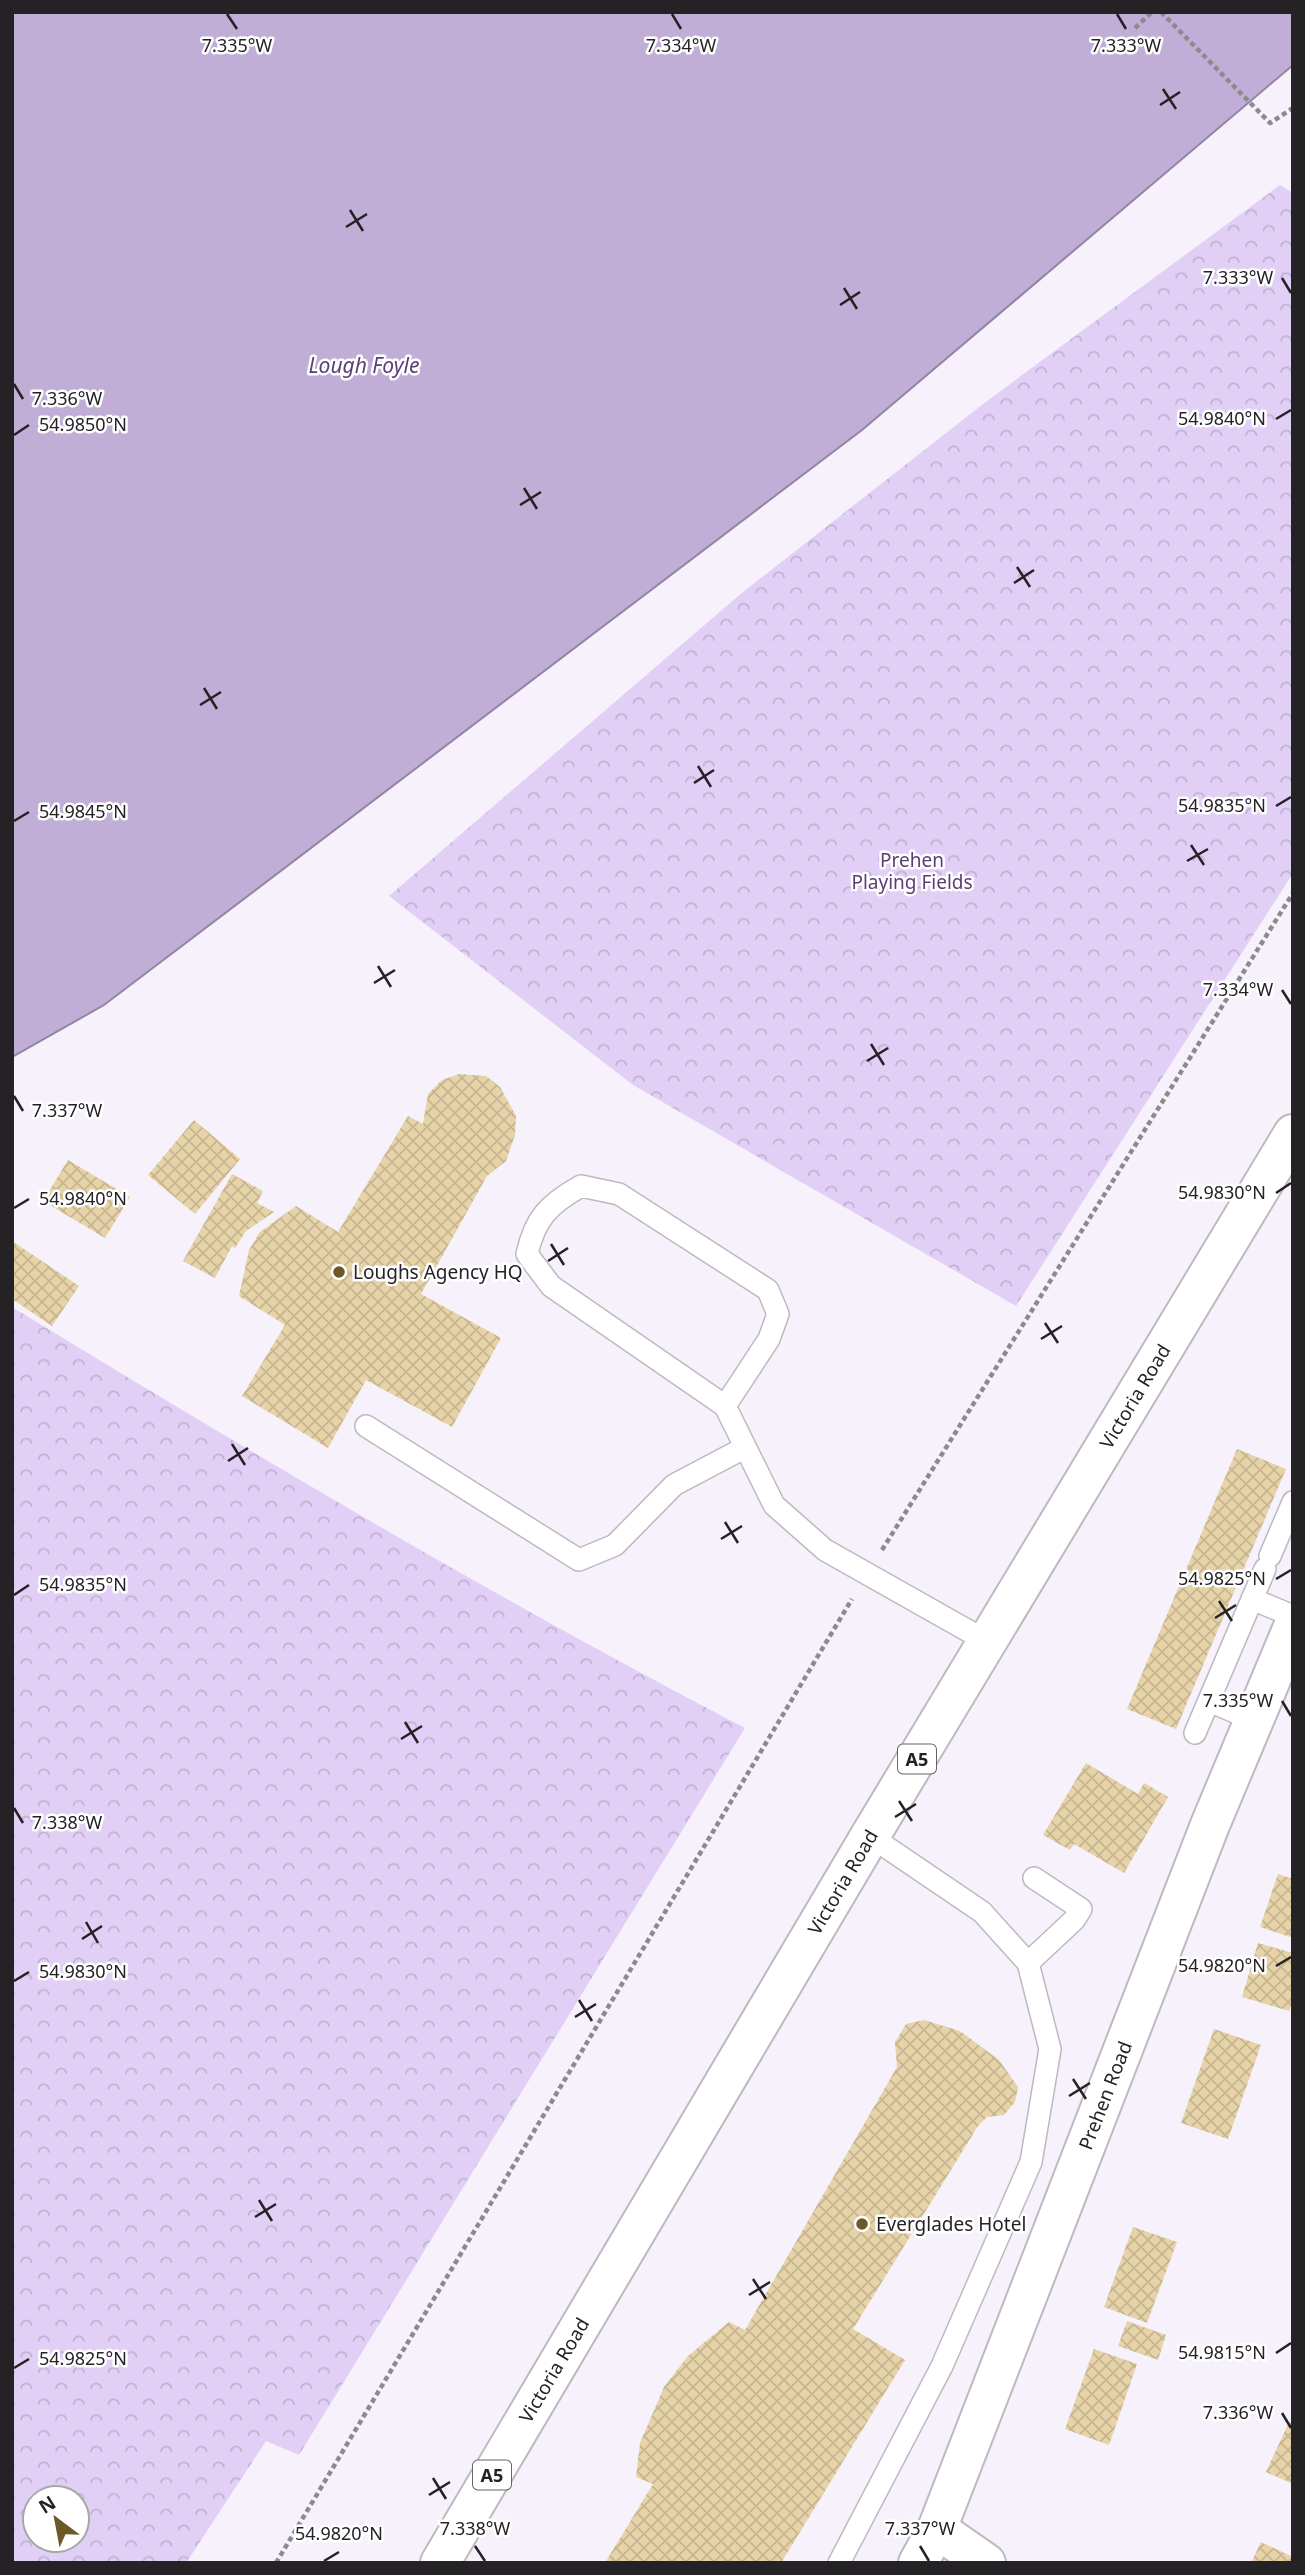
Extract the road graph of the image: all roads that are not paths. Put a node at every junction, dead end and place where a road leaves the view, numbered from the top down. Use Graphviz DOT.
graph roads {
  1 [pos="1293,1134"];
  2 [pos="725,1406"];
  3 [pos="366,1426"];
  4 [pos="744,1448"];
  5 [pos="1292,1506"];
  6 [pos="1252,1599"];
  7 [pos="1293,1616"];
  8 [pos="1293,1627"];
  9 [pos="988,1642"];
  10 [pos="1209,1701"];
  11 [pos="1254,1720"];
  12 [pos="1195,1733"];
  13 [pos="870,1836"];
  14 [pos="1034,1878"];
  15 [pos="1028,1963"];
  16 [pos="937,2529"];
  17 [pos="440,2563"];
  18 [pos="839,2563"];
  19 [pos="918,2563"];
  20 [pos="986,2563"];
  1 -- 9 [label="main road, Victoria Road / A5"];
  2 -- 2 [label="lane"];
  2 -- 4 [label="lane"];
  3 -- 4 [label="lane"];
  4 -- 9 [label="lane"];
  5 -- 6 [label="lane"];
  6 -- 7 [label="lane"];
  6 -- 10 [label="lane"];
  8 -- 11 [label="main road, Prehen Road"];
  9 -- 13 [label="main road, Victoria Road / A5"];
  10 -- 11 [label="lane"];
  10 -- 12 [label="lane"];
  11 -- 16 [label="main road, Prehen Road"];
  13 -- 15 [label="lane"];
  13 -- 17 [label="main road, Victoria Road / A5"];
  14 -- 15 [label="lane"];
  15 -- 18 [label="lane"];
  16 -- 19 [label="main road, Prehen Road"];
  16 -- 20 [label="main road"];
}
